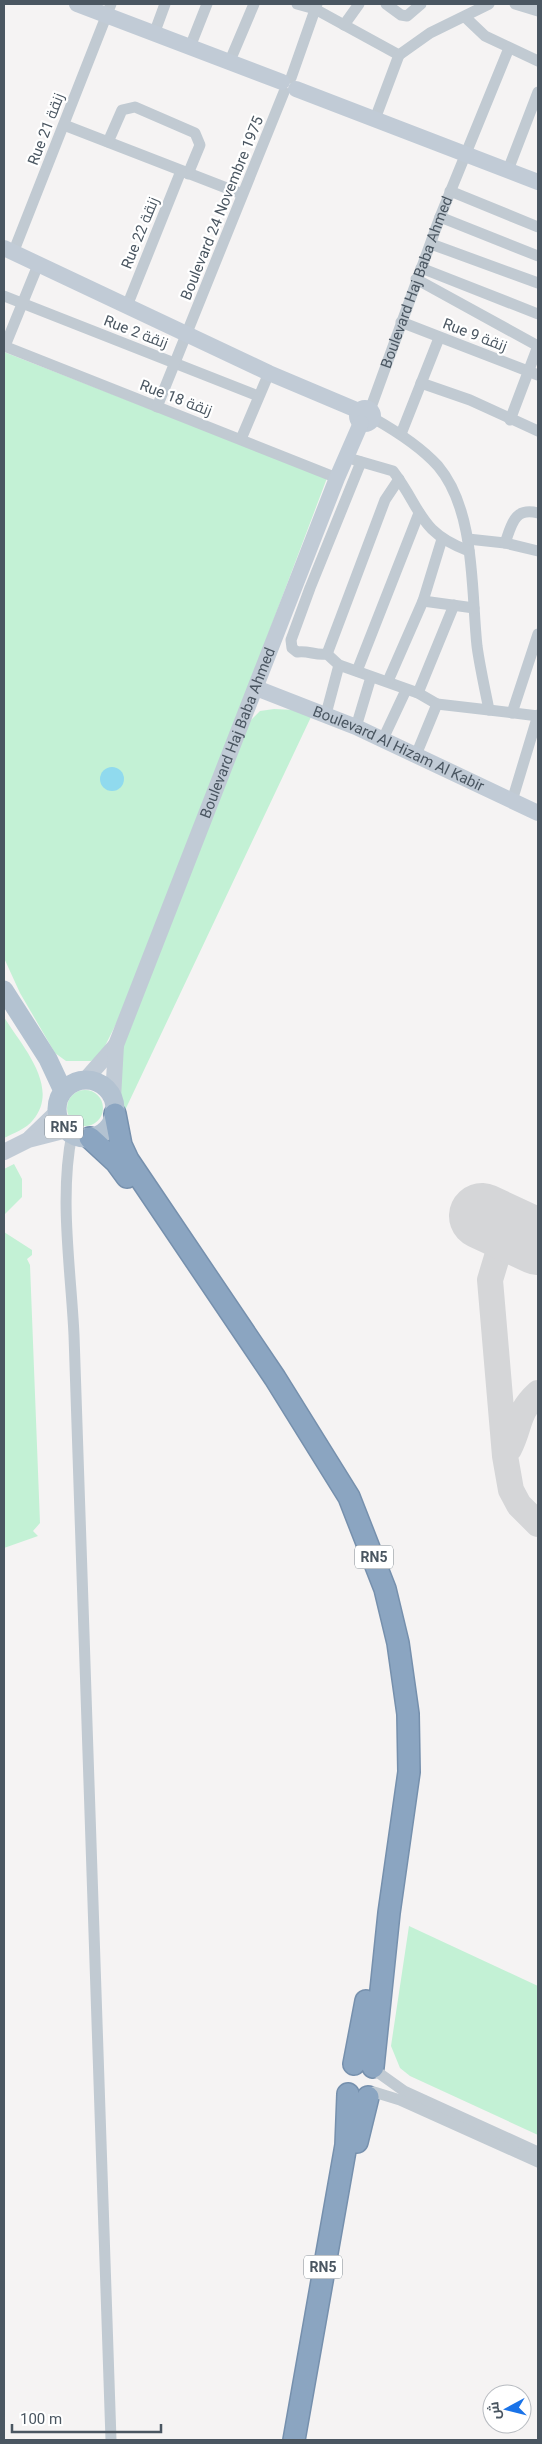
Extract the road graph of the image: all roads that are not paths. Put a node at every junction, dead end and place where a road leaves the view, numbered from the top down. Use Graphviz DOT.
graph roads {
  1 [pos="77,4"];
  2 [pos="166,4"];
  3 [pos="207,4"];
  4 [pos="254,4"];
  5 [pos="297,4"];
  6 [pos="359,4"];
  7 [pos="386,4"];
  8 [pos="421,4"];
  9 [pos="489,4"];
  10 [pos="515,4"];
  11 [pos="316,6"];
  12 [pos="109,9"];
  13 [pos="538,11"];
  14 [pos="465,17"];
  15 [pos="344,25"];
  16 [pos="154,34"];
  17 [pos="190,48"];
  18 [pos="509,48"];
  19 [pos="399,55"];
  20 [pos="538,61"];
  21 [pos="229,63"];
  22 [pos="288,85"];
  23 [pos="538,92"];
  24 [pos="376,119"];
  25 [pos="64,125"];
  26 [pos="108,142"];
  27 [pos="465,154"];
  28 [pos="508,170"];
  29 [pos="185,172"];
  30 [pos="538,182"];
  31 [pos="450,191"];
  32 [pos="242,194"];
  33 [pos="440,217"];
  34 [pos="538,227"];
  35 [pos="431,244"];
  36 [pos="8,251"];
  37 [pos="538,256"];
  38 [pos="38,265"];
  39 [pos="419,274"];
  40 [pos="538,284"];
  41 [pos="4,296"];
  42 [pos="22,303"];
  43 [pos="127,306"];
  44 [pos="538,314"];
  45 [pos="401,322"];
  46 [pos="188,335"];
  47 [pos="439,338"];
  48 [pos="4,346"];
  49 [pos="538,346"];
  50 [pos="176,363"];
  51 [pos="269,373"];
  52 [pos="533,373"];
  53 [pos="421,383"];
  54 [pos="258,396"];
  55 [pos="157,407"];
  56 [pos="366,416"];
  57 [pos="510,420"];
  58 [pos="538,431"];
  59 [pos="400,434"];
  60 [pos="241,439"];
  61 [pos="354,460"];
  62 [pos="337,478"];
  63 [pos="399,478"];
  64 [pos="419,513"];
  65 [pos="538,514"];
  66 [pos="442,539"];
  67 [pos="505,543"];
  68 [pos="469,545"];
  69 [pos="538,550"];
  70 [pos="423,601"];
  71 [pos="454,605"];
  72 [pos="474,608"];
  73 [pos="538,634"];
  74 [pos="327,654"];
  75 [pos="339,665"];
  76 [pos="357,672"];
  77 [pos="371,677"];
  78 [pos="388,681"];
  79 [pos="256,688"];
  80 [pos="406,690"];
  81 [pos="418,693"];
  82 [pos="437,704"];
  83 [pos="489,710"];
  84 [pos="512,713"];
  85 [pos="326,714"];
  86 [pos="538,716"];
  87 [pos="356,727"];
  88 [pos="383,739"];
  89 [pos="416,755"];
  90 [pos="512,800"];
  91 [pos="538,813"];
  92 [pos="4,990"];
  93 [pos="116,1045"];
  94 [pos="48,1059"];
  95 [pos="83,1080"];
  96 [pos="63,1092"];
  97 [pos="114,1106"];
  98 [pos="57,1112"];
  99 [pos="78,1135"];
  100 [pos="28,1140"];
  101 [pos="4,1152"];
  102 [pos="368,2068"];
  103 [pos="363,2094"];
  104 [pos="538,2152"];
  105 [pos="538,2162"];
  106 [pos="111,2440"];
  107 [pos="294,2440"];
  108 [pos="306,2440"];
  1 -- 12 [label="street"];
  2 -- 16 [label="street"];
  3 -- 17 [label="street"];
  4 -- 21 [label="street"];
  5 -- 11 [label="street"];
  6 -- 15 [label="street"];
  7 -- 8 [label="street"];
  9 -- 14 [label="street"];
  10 -- 13 [label="street"];
  11 -- 15 [label="street"];
  11 -- 22 [label="street, Boulevard 24 Novembre 1975"];
  12 -- 16 [label="street"];
  12 -- 25 [label="street, Rue 21 زنقة"];
  14 -- 18 [label="street"];
  14 -- 19 [label="street"];
  15 -- 19 [label="street"];
  16 -- 17 [label="street"];
  17 -- 21 [label="street"];
  18 -- 20 [label="street"];
  18 -- 27 [label="street, Boulevard Haj Baba Ahmed"];
  19 -- 24 [label="street"];
  21 -- 22 [label="street"];
  22 -- 24 [label="street"];
  22 -- 32 [label="street, Boulevard 24 Novembre 1975"];
  23 -- 28 [label="street"];
  24 -- 27 [label="street"];
  25 -- 26 [label="street"];
  25 -- 36 [label="street, Rue 21 زنقة"];
  26 -- 29 [label="street"];
  26 -- 29 [label="street, Rue 22 زنقة"];
  27 -- 28 [label="street"];
  27 -- 31 [label="street, Boulevard Haj Baba Ahmed"];
  28 -- 30 [label="street"];
  29 -- 32 [label="street"];
  29 -- 43 [label="street, Rue 22 زنقة"];
  31 -- 33 [label="street, Boulevard Haj Baba Ahmed"];
  31 -- 34 [label="street"];
  32 -- 46 [label="street, Boulevard 24 Novembre 1975"];
  33 -- 35 [label="street, Boulevard Haj Baba Ahmed"];
  33 -- 37 [label="street"];
  35 -- 39 [label="street, Boulevard Haj Baba Ahmed"];
  35 -- 40 [label="street"];
  36 -- 38 [label="street"];
  38 -- 42 [label="street"];
  38 -- 43 [label="street"];
  39 -- 44 [label="street"];
  39 -- 45 [label="street, Boulevard Haj Baba Ahmed"];
  39 -- 49 [label="street"];
  41 -- 42 [label="street, Rue 2 زنقة"];
  42 -- 48 [label="street"];
  42 -- 50 [label="street, Rue 2 زنقة"];
  43 -- 46 [label="street"];
  45 -- 47 [label="street, Rue 9 زنقة"];
  45 -- 56 [label="street, Boulevard Haj Baba Ahmed"];
  46 -- 50 [label="street, Boulevard 24 Novembre 1975"];
  46 -- 51 [label="street"];
  47 -- 52 [label="street, Rue 9 زنقة"];
  47 -- 53 [label="street"];
  48 -- 55 [label="street, Rue 18 زنقة"];
  49 -- 52 [label="street"];
  50 -- 54 [label="street, Rue 2 زنقة"];
  50 -- 55 [label="street, Boulevard 24 Novembre 1975"];
  51 -- 54 [label="street"];
  51 -- 56 [label="street"];
  52 -- 57 [label="street"];
  53 -- 57 [label="street"];
  53 -- 59 [label="street"];
  54 -- 60 [label="street"];
  55 -- 60 [label="street, Rue 18 زنقة"];
  56 -- 59 [label="street"];
  56 -- 61 [label="street, Boulevard Haj Baba Ahmed"];
  57 -- 58 [label="street"];
  59 -- 68 [label="street"];
  60 -- 62 [label="street, Rue 18 زنقة"];
  61 -- 62 [label="street, Boulevard Haj Baba Ahmed"];
  61 -- 63 [label="street"];
  61 -- 74 [label="street"];
  62 -- 79 [label="street, Boulevard Haj Baba Ahmed"];
  63 -- 64 [label="street"];
  63 -- 74 [label="street"];
  64 -- 66 [label="street"];
  64 -- 76 [label="street"];
  65 -- 67 [label="street"];
  66 -- 68 [label="street"];
  66 -- 70 [label="street"];
  67 -- 68 [label="street"];
  67 -- 69 [label="street"];
  68 -- 72 [label="street"];
  70 -- 71 [label="street"];
  70 -- 78 [label="street"];
  71 -- 72 [label="street"];
  71 -- 81 [label="street"];
  72 -- 83 [label="street"];
  73 -- 84 [label="street"];
  74 -- 75 [label="street"];
  75 -- 76 [label="street"];
  75 -- 85 [label="street"];
  76 -- 77 [label="street"];
  77 -- 78 [label="street"];
  77 -- 87 [label="street"];
  78 -- 80 [label="street"];
  79 -- 85 [label="street, Boulevard Al Hizam Al Kabir"];
  79 -- 93 [label="street, Boulevard Haj Baba Ahmed"];
  80 -- 81 [label="street"];
  80 -- 88 [label="street"];
  81 -- 82 [label="street"];
  82 -- 83 [label="street"];
  82 -- 89 [label="street"];
  83 -- 84 [label="street"];
  84 -- 86 [label="street"];
  85 -- 87 [label="street, Boulevard Al Hizam Al Kabir"];
  86 -- 90 [label="street"];
  87 -- 88 [label="street, Boulevard Al Hizam Al Kabir"];
  88 -- 89 [label="street, Boulevard Al Hizam Al Kabir"];
  89 -- 90 [label="street, Boulevard Al Hizam Al Kabir"];
  90 -- 91 [label="street, Boulevard Al Hizam Al Kabir"];
  92 -- 94 [label="main road"];
  93 -- 95 [label="street"];
  93 -- 97 [label="street"];
  94 -- 95 [label="main road"];
  94 -- 96 [label="main road"];
  95 -- 96 [label="main road"];
  95 -- 97 [label="main road"];
  96 -- 98 [label="main road, RN5"];
  97 -- 99 [label="main road, RN5"];
  97 -- 102 [label="highway, RN5"];
  98 -- 99 [label="main road, RN5"];
  98 -- 100 [label="street"];
  99 -- 100 [label="street"];
  99 -- 102 [label="highway, RN5"];
  99 -- 106 [label="street"];
  100 -- 101 [label="street"];
  102 -- 103 [label="highway, RN5"];
  102 -- 103 [label="highway, RN5"];
  102 -- 104 [label="street"];
  103 -- 105 [label="street"];
  103 -- 107 [label="highway, RN5"];
  103 -- 108 [label="highway, RN5"];
}
